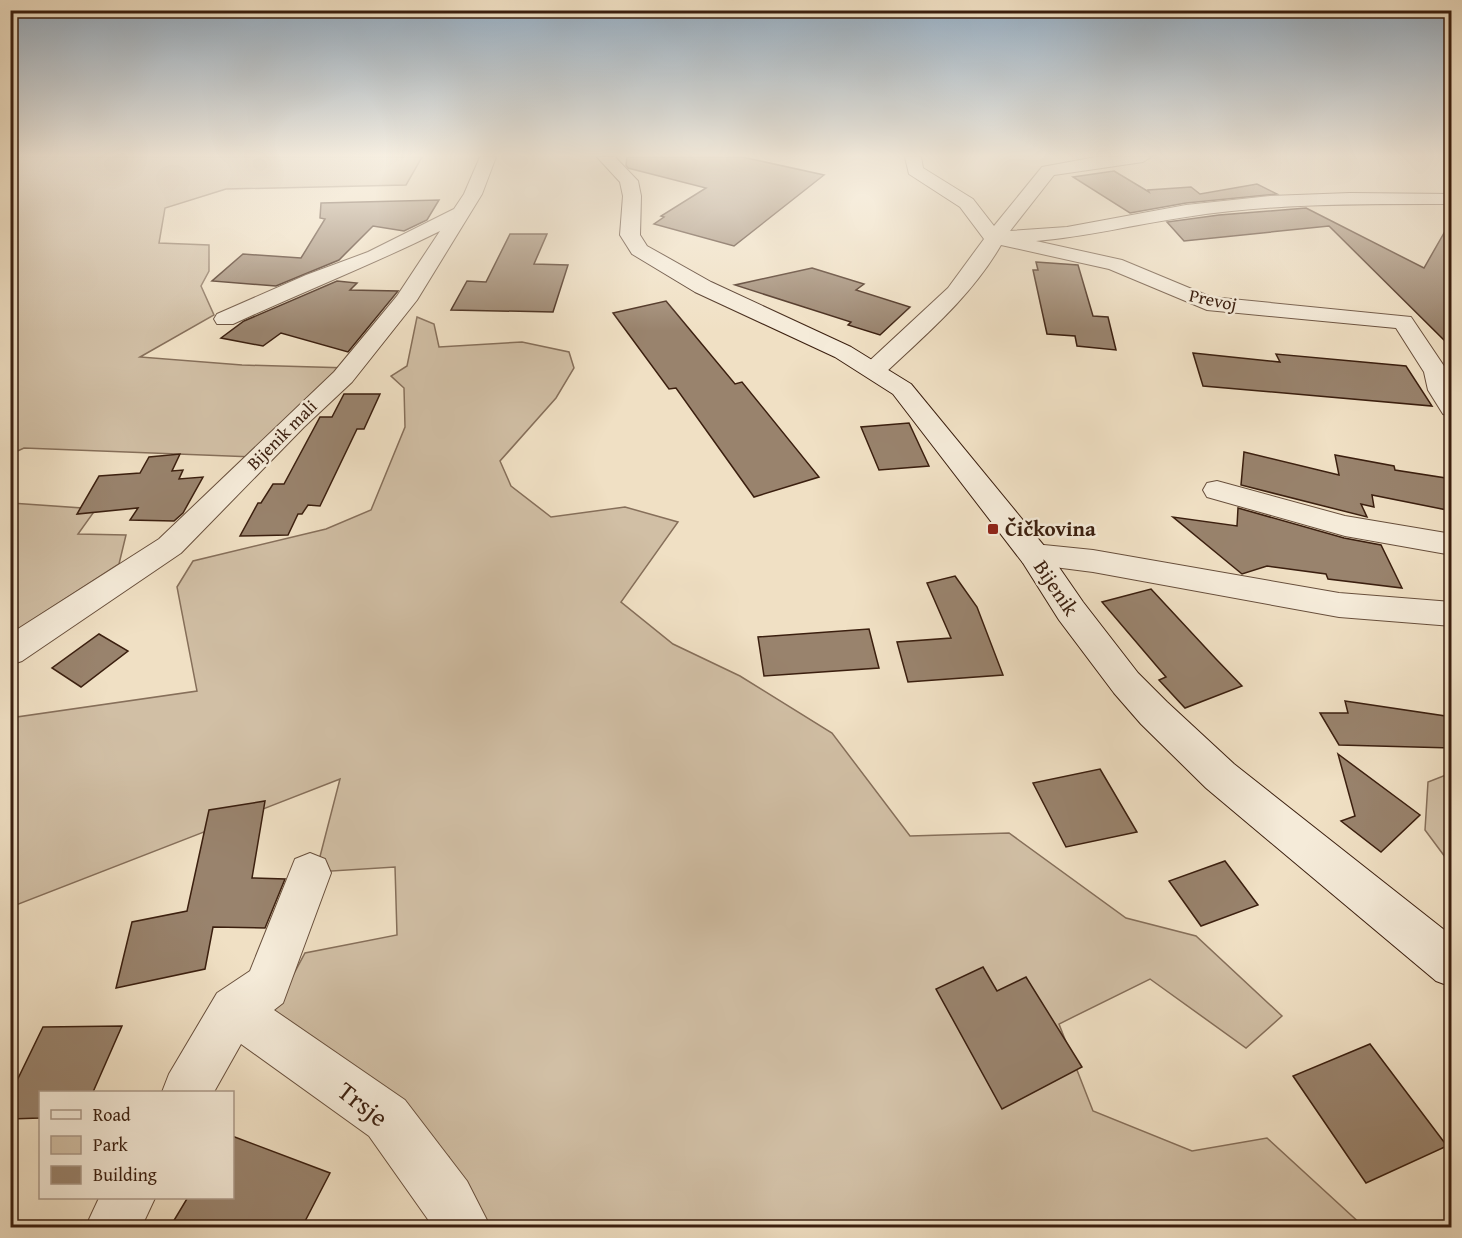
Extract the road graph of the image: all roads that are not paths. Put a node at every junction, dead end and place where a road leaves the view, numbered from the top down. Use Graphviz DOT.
graph roads {
  1 [pos="458,215"];
  2 [pos="461,215"];
  3 [pos="631,215"];
  4 [pos="978,215"];
  5 [pos="1013,215"];
  6 [pos="1166,215"];
  7 [pos="996,238"];
  8 [pos="225,319"];
  9 [pos="874,370"];
  10 [pos="1444,373"];
  11 [pos="1452,409"];
  12 [pos="1217,490"];
  13 [pos="1452,545"];
  14 [pos="1034,555"];
  15 [pos="1452,614"];
  16 [pos="10,652"];
  17 [pos="310,873"];
  18 [pos="1452,965"];
  19 [pos="234,1010"];
  20 [pos="188,1091"];
  21 [pos="127,1199"];
  22 [pos="112,1227"];
  23 [pos="464,1227"];
  1 -- 8 [label="street"];
  2 -- 16 [label="street, Bijenik mali"];
  3 -- 9 [label="street, Bijenik"];
  4 -- 7 [label="street"];
  5 -- 7 [label="street"];
  6 -- 7 [label="street"];
  7 -- 9 [label="street"];
  7 -- 10 [label="street, Prevoj"];
  9 -- 14 [label="street, Bijenik"];
  10 -- 11 [label="street"];
  12 -- 13 [label="street"];
  14 -- 15 [label="street"];
  14 -- 18 [label="street, Bijenik"];
  17 -- 19 [label="street"];
  19 -- 20 [label="street"];
  19 -- 23 [label="street, Trsje"];
  21 -- 22 [label="street"];
}
